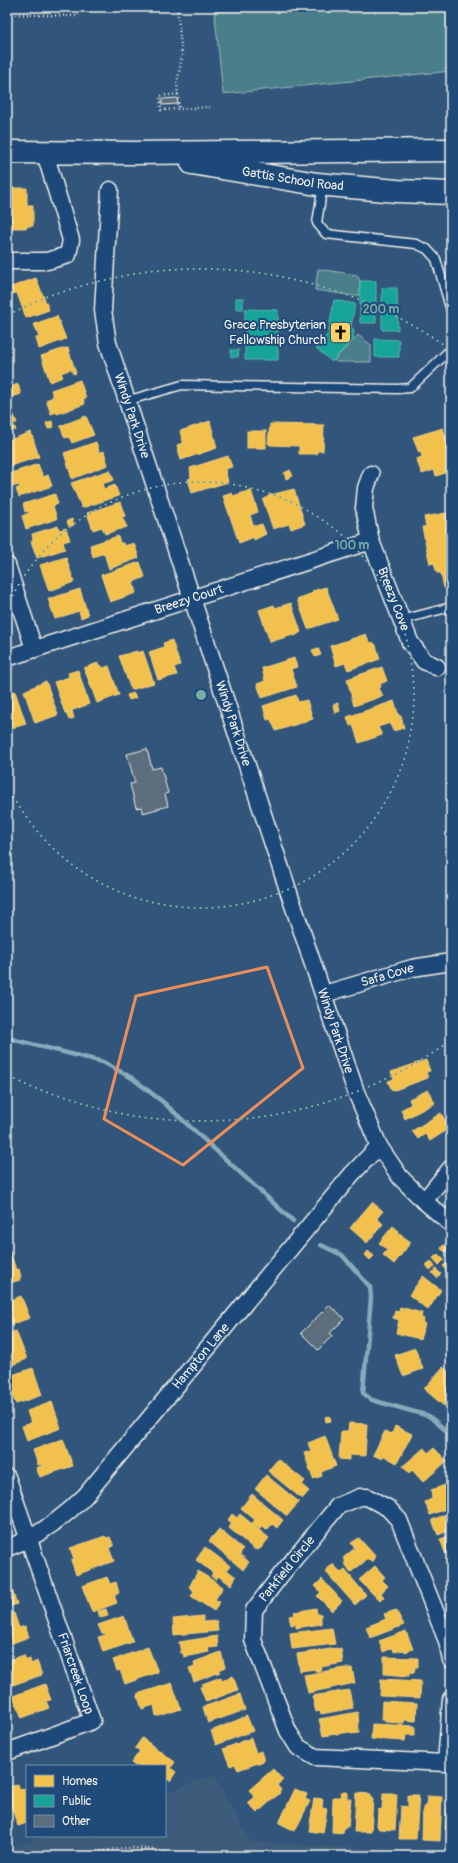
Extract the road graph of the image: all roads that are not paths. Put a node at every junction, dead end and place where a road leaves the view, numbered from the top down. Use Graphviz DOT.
graph roads {
  1 [pos="451,150"];
  2 [pos="7,152"];
  3 [pos="45,152"];
  4 [pos="135,153"];
  5 [pos="323,184"];
  6 [pos="110,190"];
  7 [pos="451,193"];
  8 [pos="7,262"];
  9 [pos="451,310"];
  10 [pos="451,349"];
  11 [pos="126,401"];
  12 [pos="371,474"];
  13 [pos="371,541"];
  14 [pos="7,565"];
  15 [pos="193,597"];
  16 [pos="451,607"];
  17 [pos="401,620"];
  18 [pos="34,649"];
  19 [pos="7,658"];
  20 [pos="437,668"];
  21 [pos="451,962"];
  22 [pos="324,994"];
  23 [pos="379,1146"];
  24 [pos="451,1168"];
  25 [pos="424,1201"];
  26 [pos="451,1224"];
  27 [pos="7,1477"];
  28 [pos="29,1538"];
  29 [pos="7,1548"];
  30 [pos="451,1660"];
  31 [pos="451,1699"];
  32 [pos="7,1752"];
  33 [pos="449,1763"];
  1 -- 4 [label="main road, Gattis School Road"];
  2 -- 3 [label="main road, Gattis School Road"];
  3 -- 4 [label="main road, Gattis School Road"];
  3 -- 8 [label="street"];
  4 -- 5 [label="main road, Gattis School Road"];
  5 -- 7 [label="main road, Gattis School Road"];
  5 -- 9 [label="lane"];
  6 -- 11 [label="street, Windy Park Drive"];
  10 -- 11 [label="lane"];
  11 -- 15 [label="street, Windy Park Drive"];
  12 -- 13 [label="street, Breezy Cove"];
  13 -- 15 [label="street, Breezy Court"];
  13 -- 17 [label="street, Breezy Cove"];
  14 -- 18 [label="street"];
  15 -- 18 [label="street, Breezy Court"];
  15 -- 22 [label="street, Windy Park Drive"];
  16 -- 17 [label="lane"];
  17 -- 20 [label="street, Breezy Cove"];
  18 -- 19 [label="street, Breezy Court"];
  21 -- 22 [label="street, Safa Cove"];
  22 -- 23 [label="street, Windy Park Drive"];
  23 -- 25 [label="street, Windy Park Drive"];
  23 -- 28 [label="street, Hampton Lane"];
  24 -- 25 [label="street"];
  25 -- 26 [label="street, Windy Park Drive"];
  27 -- 28 [label="street"];
  28 -- 29 [label="street, Hampton Lane"];
  28 -- 32 [label="street, Friarcreek Loop"];
  30 -- 33 [label="street, Parkfield Circle"];
  31 -- 33 [label="street, Parkfield Circle"];
}
